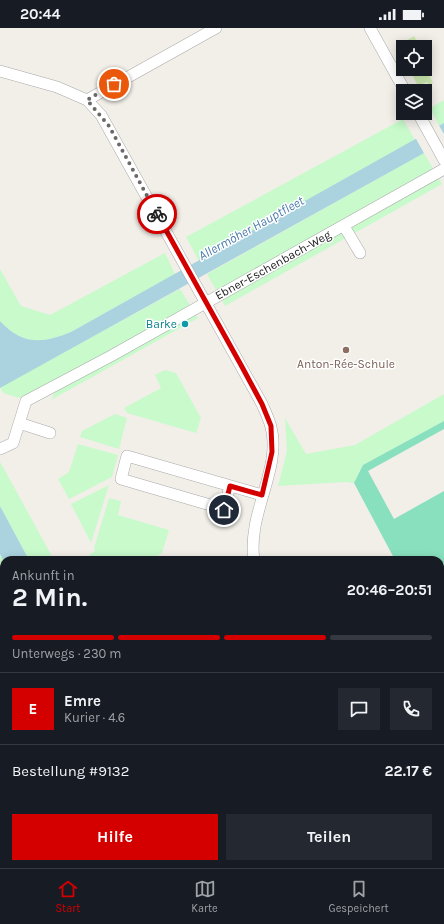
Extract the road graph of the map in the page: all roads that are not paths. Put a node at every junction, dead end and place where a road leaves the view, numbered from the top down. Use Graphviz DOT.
graph roads {
  1 [pos="216,28"];
  2 [pos="370,28"];
  3 [pos="0,71"];
  4 [pos="401,84"];
  5 [pos="87,100"];
  6 [pos="422,120"];
  7 [pos="444,160"];
  8 [pos="444,169"];
  9 [pos="344,226"];
  10 [pos="360,253"];
  11 [pos="206,303"];
  12 [pos="19,423"];
  13 [pos="50,433"];
  14 [pos="0,449"];
  15 [pos="230,486"];
  16 [pos="262,495"];
  17 [pos="254,556"];
  1 -- 5 [label="street"];
  2 -- 4 [label="street"];
  3 -- 5 [label="street"];
  5 -- 11 [label="street"];
  6 -- 7 [label="street"];
  8 -- 9 [label="street, Ebner-Eschenbach-Weg"];
  9 -- 10 [label="street"];
  9 -- 11 [label="street, Ebner-Eschenbach-Weg"];
  11 -- 12 [label="street, Ebner-Eschenbach-Weg"];
  11 -- 16 [label="street"];
  12 -- 13 [label="street"];
  12 -- 14 [label="street, Ebner-Eschenbach-Weg"];
  15 -- 15 [label="street"];
  15 -- 16 [label="street"];
  16 -- 17 [label="street"];
}
